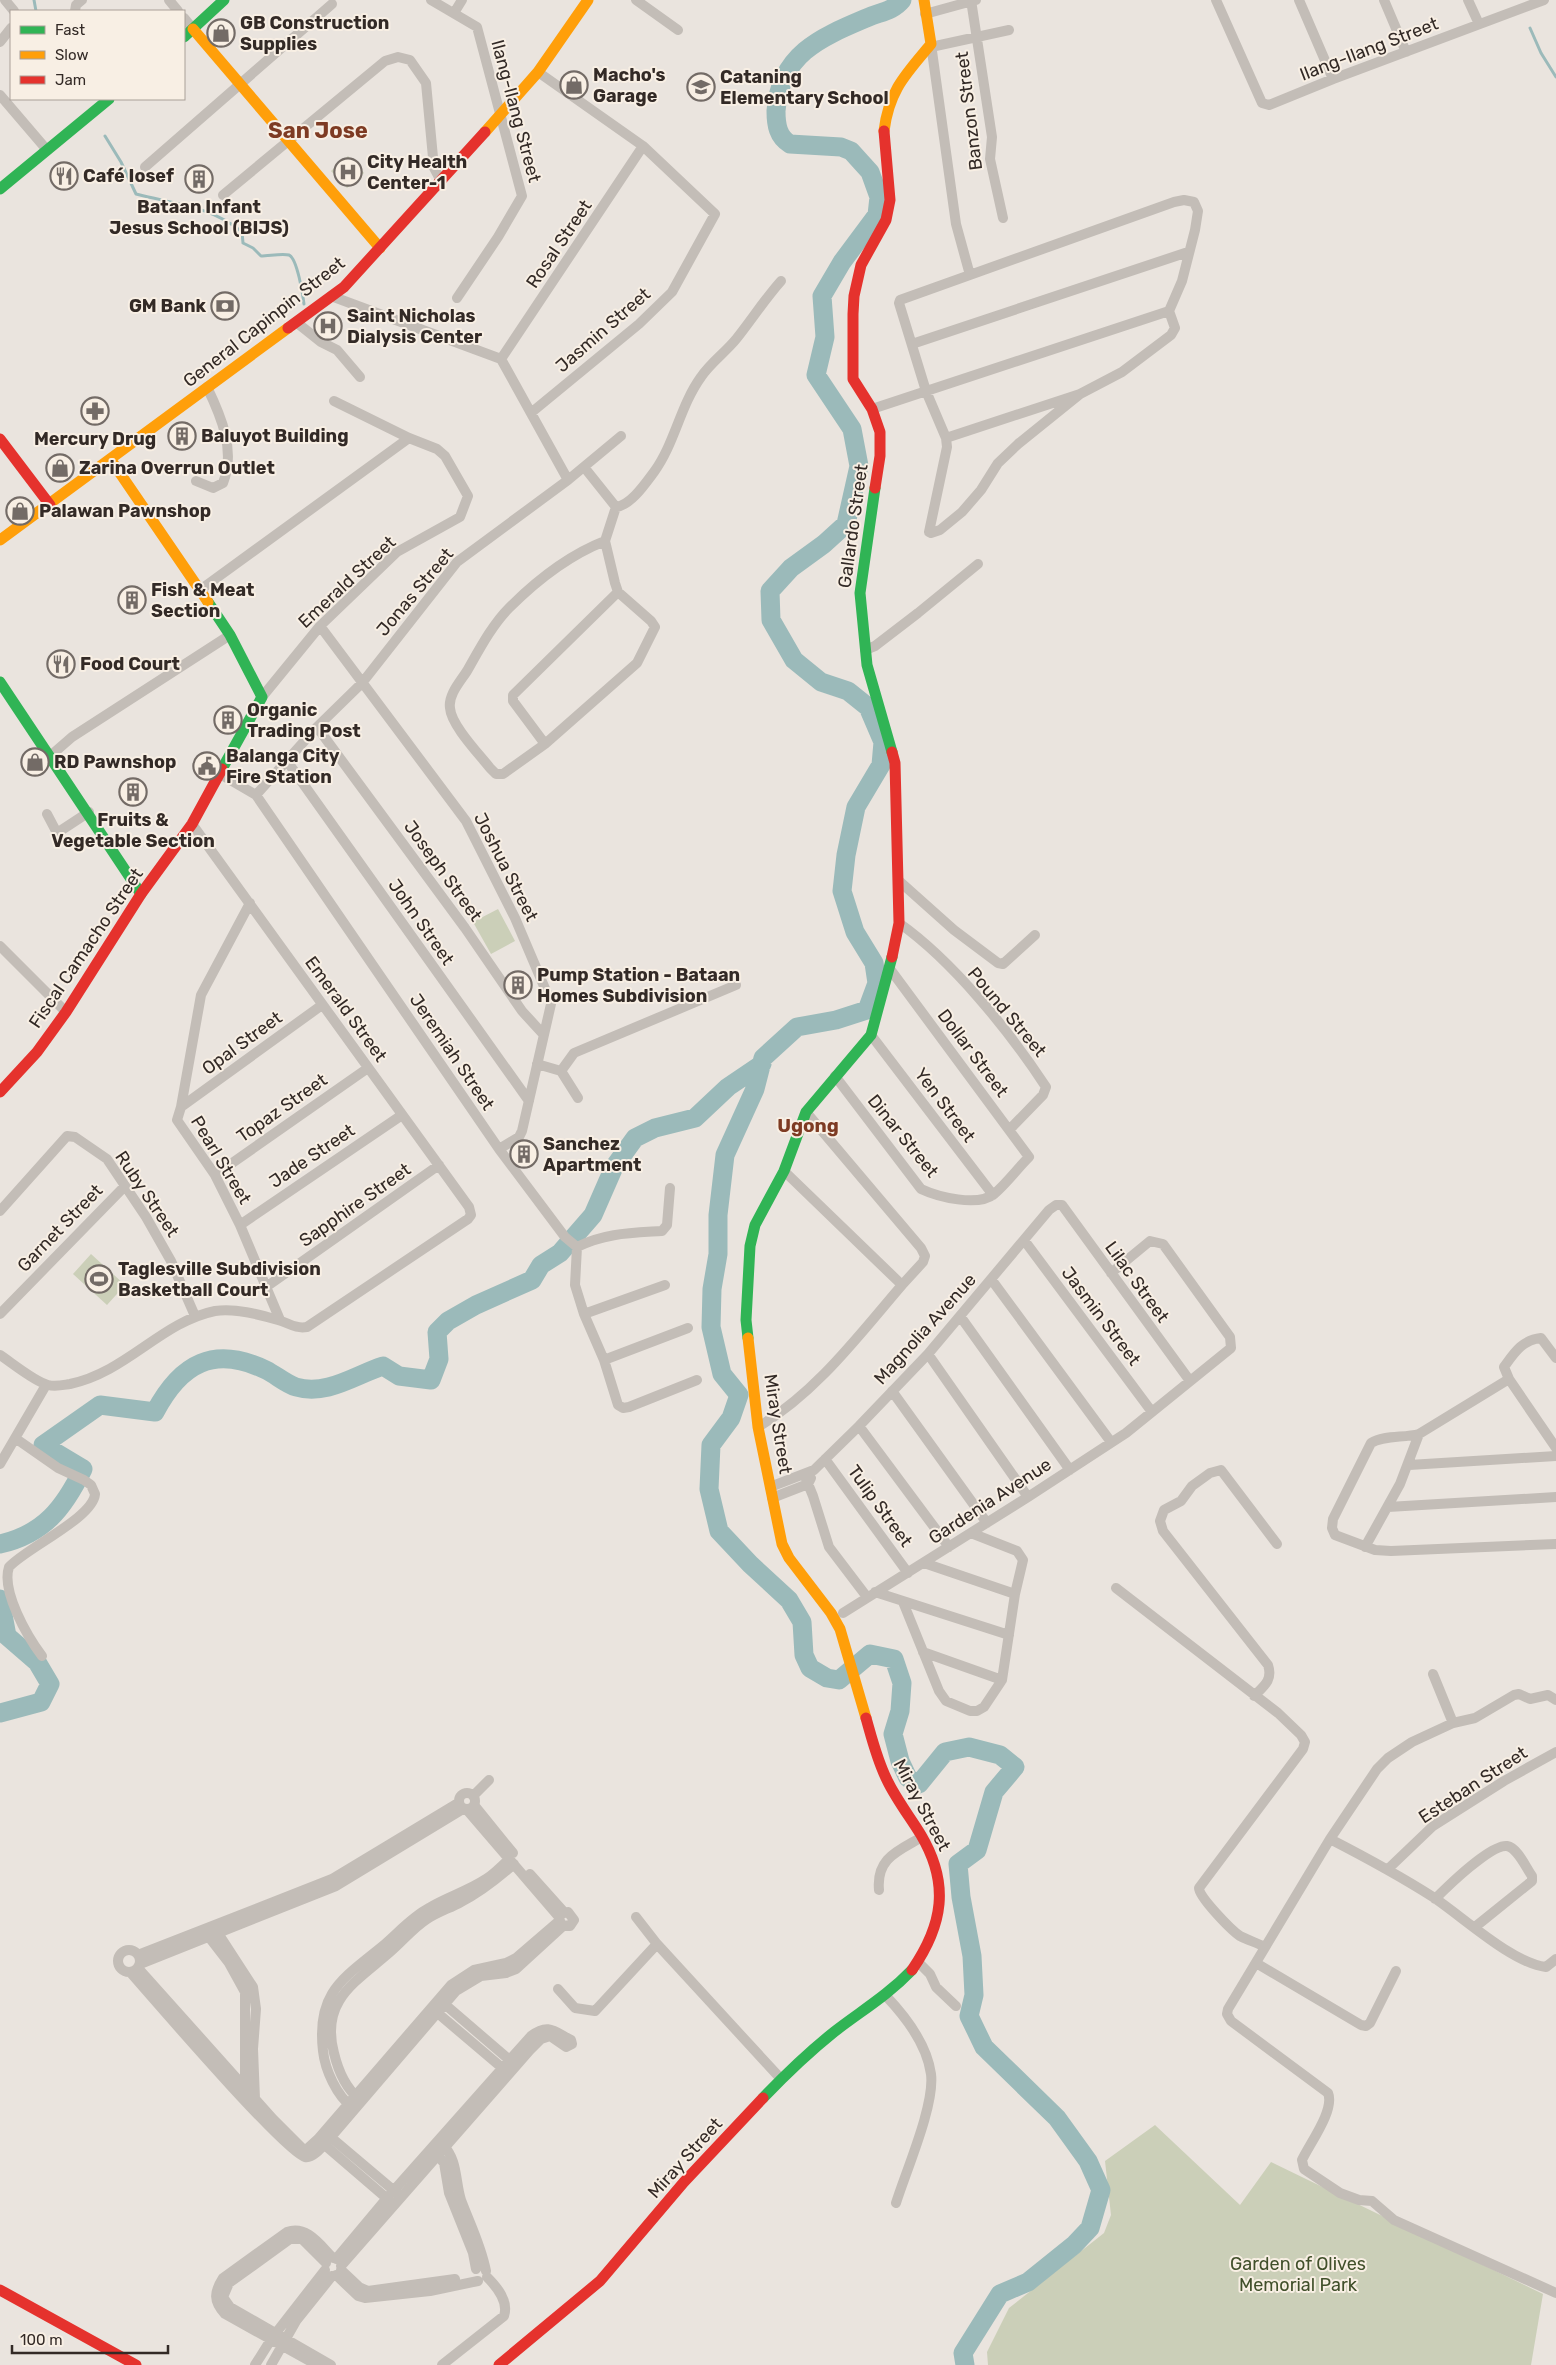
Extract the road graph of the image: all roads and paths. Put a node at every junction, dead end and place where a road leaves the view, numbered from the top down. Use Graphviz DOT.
graph roads {
  1 [pos="5,0"];
  2 [pos="169,0"];
  3 [pos="224,0"];
  4 [pos="431,0"];
  5 [pos="462,0"];
  6 [pos="588,0"];
  7 [pos="636,0"];
  8 [pos="924,0"];
  9 [pos="973,0"];
  10 [pos="1216,0"];
  11 [pos="1299,0"];
  12 [pos="1384,0"];
  13 [pos="1468,0"];
  14 [pos="1544,0"];
  15 [pos="332,4"];
  16 [pos="13,10"];
  17 [pos="177,10"];
  18 [pos="454,13"];
  19 [pos="925,14"];
  20 [pos="185,19"];
  21 [pos="1479,24"];
  22 [pos="10,29"];
  23 [pos="193,30"];
  24 [pos="678,30"];
  25 [pos="1009,30"];
  26 [pos="185,36"];
  27 [pos="977,38"];
  28 [pos="0,42"];
  29 [pos="931,46"];
  30 [pos="1406,52"];
  31 [pos="538,72"];
  32 [pos="1333,79"];
  33 [pos="239,84"];
  34 [pos="0,95"];
  35 [pos="108,100"];
  36 [pos="500,114"];
  37 [pos="289,142"];
  38 [pos="643,146"];
  39 [pos="47,150"];
  40 [pos="145,166"];
  41 [pos="441,181"];
  42 [pos="0,190"];
  43 [pos="223,195"];
  44 [pos="1003,218"];
  45 [pos="380,248"];
  46 [pos="1188,252"];
  47 [pos="970,275"];
  48 [pos="781,281"];
  49 [pos="331,296"];
  50 [pos="457,298"];
  51 [pos="1169,311"];
  52 [pos="296,322"];
  53 [pos="912,344"];
  54 [pos="502,360"];
  55 [pos="360,377"];
  56 [pos="208,388"];
  57 [pos="926,391"];
  58 [pos="1080,394"];
  59 [pos="334,402"];
  60 [pos="872,409"];
  61 [pos="532,412"];
  62 [pos="621,436"];
  63 [pos="409,438"];
  64 [pos="946,438"];
  65 [pos="0,439"];
  66 [pos="111,460"];
  67 [pos="584,467"];
  68 [pos="568,480"];
  69 [pos="196,481"];
  70 [pos="50,505"];
  71 [pos="616,507"];
  72 [pos="0,540"];
  73 [pos="604,541"];
  74 [pos="978,564"];
  75 [pos="200,590"];
  76 [pos="618,592"];
  77 [pos="320,626"];
  78 [pos="230,635"];
  79 [pos="865,650"];
  80 [pos="0,682"];
  81 [pos="362,683"];
  82 [pos="262,698"];
  83 [pos="317,727"];
  84 [pos="545,744"];
  85 [pos="49,757"];
  86 [pos="287,761"];
  87 [pos="220,774"];
  88 [pos="256,795"];
  89 [pos="89,812"];
  90 [pos="47,814"];
  91 [pos="192,824"];
  92 [pos="898,880"];
  93 [pos="141,894"];
  94 [pos="250,903"];
  95 [pos="899,923"];
  96 [pos="1035,935"];
  97 [pos="0,946"];
  98 [pos="890,969"];
  99 [pos="736,986"];
  100 [pos="322,1005"];
  101 [pos="66,1012"];
  102 [pos="544,1034"];
  103 [pos="871,1035"];
  104 [pos="537,1064"];
  105 [pos="368,1068"];
  106 [pos="561,1071"];
  107 [pos="835,1076"];
  108 [pos="0,1092"];
  109 [pos="578,1098"];
  110 [pos="529,1101"];
  111 [pos="181,1106"];
  112 [pos="806,1112"];
  113 [pos="402,1115"];
  114 [pos="1010,1129"];
  115 [pos="499,1150"];
  116 [pos="439,1166"];
  117 [pos="784,1171"];
  118 [pos="215,1175"];
  119 [pos="124,1187"];
  120 [pos="670,1188"];
  121 [pos="993,1195"];
  122 [pos="1056,1205"];
  123 [pos="0,1211"];
  124 [pos="240,1225"];
  125 [pos="1024,1240"];
  126 [pos="571,1242"];
  127 [pos="1110,1273"];
  128 [pos="991,1279"];
  129 [pos="666,1285"];
  130 [pos="902,1285"];
  131 [pos="266,1287"];
  132 [pos="0,1314"];
  133 [pos="584,1314"];
  134 [pos="195,1316"];
  135 [pos="960,1316"];
  136 [pos="280,1320"];
  137 [pos="688,1328"];
  138 [pos="928,1354"];
  139 [pos="0,1355"];
  140 [pos="1556,1358"];
  141 [pos="604,1360"];
  142 [pos="697,1380"];
  143 [pos="1509,1380"];
  144 [pos="1190,1382"];
  145 [pos="46,1385"];
  146 [pos="892,1391"];
  147 [pos="1152,1412"];
  148 [pos="758,1426"];
  149 [pos="859,1426"];
  150 [pos="1418,1434"];
  151 [pos="15,1438"];
  152 [pos="1554,1440"];
  153 [pos="1112,1442"];
  154 [pos="1556,1456"];
  155 [pos="825,1459"];
  156 [pos="0,1464"];
  157 [pos="1409,1465"];
  158 [pos="1070,1470"];
  159 [pos="806,1479"];
  160 [pos="771,1492"];
  161 [pos="1028,1497"];
  162 [pos="1556,1497"];
  163 [pos="1388,1507"];
  164 [pos="987,1523"];
  165 [pos="971,1533"];
  166 [pos="1278,1544"];
  167 [pos="1556,1544"];
  168 [pos="949,1547"];
  169 [pos="1365,1547"];
  170 [pos="924,1563"];
  171 [pos="908,1572"];
  172 [pos="1116,1588"];
  173 [pos="1015,1594"];
  174 [pos="871,1595"];
  175 [pos="903,1602"];
  176 [pos="843,1612"];
  177 [pos="1008,1636"];
  178 [pos="923,1652"];
  179 [pos="42,1656"];
  180 [pos="1433,1674"];
  181 [pos="1002,1680"];
  182 [pos="1254,1696"];
  183 [pos="1556,1700"];
  184 [pos="1453,1723"];
  185 [pos="1556,1752"];
  186 [pos="489,1780"];
  187 [pos="467,1804"];
  188 [pos="922,1837"];
  189 [pos="1330,1839"];
  190 [pos="511,1862"];
  191 [pos="1388,1869"];
  192 [pos="534,1884"];
  193 [pos="879,1890"];
  194 [pos="1435,1898"];
  195 [pos="636,1917"];
  196 [pos="1475,1927"];
  197 [pos="210,1931"];
  198 [pos="657,1944"];
  199 [pos="1265,1947"];
  200 [pos="1556,1959"];
  201 [pos="918,1962"];
  202 [pos="1256,1963"];
  203 [pos="1396,1971"];
  204 [pos="558,1989"];
  205 [pos="886,1996"];
  206 [pos="438,2006"];
  207 [pos="956,2006"];
  208 [pos="461,2026"];
  209 [pos="492,2045"];
  210 [pos="249,2048"];
  211 [pos="485,2053"];
  212 [pos="509,2066"];
  213 [pos="781,2079"];
  214 [pos="248,2094"];
  215 [pos="355,2103"];
  216 [pos="324,2138"];
  217 [pos="439,2149"];
  218 [pos="390,2194"];
  219 [pos="403,2198"];
  220 [pos="896,2203"];
  221 [pos="395,2206"];
  222 [pos="334,2267"];
  223 [pos="480,2275"];
  224 [pos="0,2290"];
  225 [pos="1556,2294"];
  226 [pos="274,2336"];
  227 [pos="284,2342"];
  228 [pos="257,2362"];
  229 [pos="318,2363"];
  230 [pos="136,2365"];
  231 [pos="269,2365"];
  232 [pos="331,2365"];
  233 [pos="442,2365"];
  234 [pos="499,2365"];
  1 -- 16 [label="street"];
  2 -- 17 [label="street"];
  3 -- 23 [label="street"];
  4 -- 18 [label="street, Ilang-Ilang Street"];
  5 -- 18 [label="street"];
  6 -- 31 [label="street, General Capinpin Street"];
  7 -- 24 [label="street"];
  8 -- 19 [label="street"];
  9 -- 19 [label="street"];
  9 -- 27 [label="street, Banzon Street"];
  10 -- 32 [label="street, Ilang-Ilang Street"];
  11 -- 32 [label="street"];
  12 -- 30 [label="street"];
  13 -- 21 [label="street"];
  14 -- 21 [label="street, Ilang-Ilang Street"];
  15 -- 33 [label="street"];
  18 -- 36 [label="street, Ilang-Ilang Street"];
  19 -- 29 [label="street"];
  20 -- 23 [label="street"];
  21 -- 30 [label="street, Ilang-Ilang Street"];
  22 -- 28 [label="street"];
  23 -- 26 [label="street"];
  23 -- 33 [label="street"];
  25 -- 27 [label="street"];
  27 -- 29 [label="street"];
  27 -- 44 [label="street, Banzon Street"];
  29 -- 47 [label="street"];
  29 -- 60 [label="street, Gallardo Street"];
  30 -- 32 [label="street, Ilang-Ilang Street"];
  31 -- 36 [label="street, General Capinpin Street"];
  31 -- 38 [label="street"];
  33 -- 37 [label="street"];
  33 -- 40 [label="street"];
  34 -- 39 [label="street"];
  35 -- 39 [label="street"];
  36 -- 41 [label="street, General Capinpin Street"];
  36 -- 50 [label="street, Ilang-Ilang Street"];
  37 -- 41 [label="street"];
  37 -- 43 [label="street"];
  37 -- 45 [label="street"];
  38 -- 54 [label="street, Rosal Street"];
  38 -- 61 [label="street, Jasmin Street"];
  39 -- 42 [label="street"];
  41 -- 45 [label="street, General Capinpin Street"];
  45 -- 49 [label="street, General Capinpin Street"];
  46 -- 47 [label="street"];
  46 -- 51 [label="street"];
  46 -- 53 [label="street"];
  47 -- 53 [label="street"];
  48 -- 71 [label="street"];
  49 -- 52 [label="street, General Capinpin Street"];
  49 -- 54 [label="street"];
  51 -- 57 [label="street"];
  51 -- 58 [label="street"];
  52 -- 55 [label="street"];
  52 -- 56 [label="street, General Capinpin Street"];
  53 -- 57 [label="street"];
  54 -- 61 [label="street"];
  56 -- 66 [label="street, General Capinpin Street"];
  56 -- 69 [label="street"];
  57 -- 60 [label="street"];
  57 -- 64 [label="street"];
  58 -- 64 [label="street"];
  58 -- 64 [label="street"];
  59 -- 63 [label="street, Emerald Street"];
  60 -- 79 [label="street, Gallardo Street"];
  61 -- 68 [label="street"];
  62 -- 67 [label="street, Jonas Street"];
  63 -- 75 [label="street"];
  63 -- 77 [label="street, Emerald Street"];
  65 -- 70 [label="street"];
  66 -- 70 [label="street, General Capinpin Street"];
  66 -- 75 [label="street"];
  67 -- 68 [label="street, Jonas Street"];
  67 -- 71 [label="street"];
  68 -- 81 [label="street, Jonas Street"];
  70 -- 72 [label="street, General Capinpin Street"];
  71 -- 73 [label="street"];
  73 -- 76 [label="street"];
  73 -- 84 [label="street"];
  74 -- 79 [label="street"];
  75 -- 78 [label="street"];
  76 -- 84 [label="street"];
  76 -- 84 [label="street"];
  77 -- 81 [label="street, Joshua Street"];
  77 -- 82 [label="street, Emerald Street"];
  78 -- 82 [label="street"];
  78 -- 85 [label="street"];
  79 -- 92 [label="street, Gallardo Street"];
  80 -- 85 [label="street"];
  81 -- 83 [label="street, Jonas Street"];
  81 -- 102 [label="street, Joshua Street"];
  82 -- 87 [label="street, Fiscal Camacho Street"];
  83 -- 86 [label="street, Jonas Street"];
  83 -- 102 [label="street, Joseph Street"];
  85 -- 89 [label="street"];
  86 -- 88 [label="street, Jonas Street"];
  86 -- 110 [label="street, John Street"];
  87 -- 88 [label="street, Jeremiah Street"];
  87 -- 91 [label="street, Fiscal Camacho Street"];
  88 -- 115 [label="street, Jeremiah Street"];
  89 -- 90 [label="street"];
  89 -- 93 [label="street"];
  91 -- 93 [label="street, Fiscal Camacho Street"];
  91 -- 94 [label="street, Emerald Street"];
  92 -- 95 [label="street, Gallardo Street"];
  92 -- 96 [label="street"];
  93 -- 101 [label="street, Fiscal Camacho Street"];
  94 -- 100 [label="street, Emerald Street"];
  94 -- 111 [label="street, Pearl Street"];
  95 -- 98 [label="street, Gallardo Street"];
  95 -- 114 [label="street, Pound Street"];
  97 -- 101 [label="street"];
  98 -- 103 [label="street, Gallardo Street"];
  98 -- 114 [label="street, Dollar Street"];
  99 -- 106 [label="street"];
  100 -- 105 [label="street, Emerald Street"];
  100 -- 111 [label="street, Opal Street"];
  101 -- 108 [label="street, Fiscal Camacho Street"];
  102 -- 104 [label="street, Joshua Street"];
  103 -- 107 [label="street, Gallardo Street"];
  103 -- 121 [label="street, Yen Street"];
  104 -- 106 [label="street"];
  104 -- 110 [label="street, Joshua Street"];
  105 -- 113 [label="street, Emerald Street"];
  105 -- 118 [label="street, Topaz Street"];
  106 -- 109 [label="street"];
  107 -- 112 [label="street, Gallardo Street"];
  107 -- 121 [label="street, Dinar Street"];
  110 -- 115 [label="street, Joshua Street"];
  111 -- 118 [label="street, Pearl Street"];
  112 -- 117 [label="street, Gallardo Street"];
  112 -- 130 [label="street"];
  113 -- 116 [label="street, Emerald Street"];
  113 -- 124 [label="street, Jade Street"];
  114 -- 121 [label="street, Dollar Street"];
  115 -- 126 [label="street, Jeremiah Street"];
  116 -- 131 [label="street, Sapphire Street"];
  116 -- 136 [label="street, Emerald Street"];
  117 -- 130 [label="street"];
  117 -- 148 [label="street, Miray Street"];
  118 -- 124 [label="street, Pearl Street"];
  119 -- 123 [label="street, Ruby Street"];
  119 -- 132 [label="street, Garnet Street"];
  119 -- 134 [label="street, Ruby Street"];
  120 -- 126 [label="street"];
  122 -- 125 [label="street, Magnolia Avenue"];
  122 -- 127 [label="street, Lilac Street"];
  124 -- 131 [label="street, Pearl Street"];
  125 -- 128 [label="street, Magnolia Avenue"];
  125 -- 147 [label="street, Jasmin Street"];
  126 -- 133 [label="street"];
  127 -- 144 [label="street, Lilac Street"];
  127 -- 144 [label="street, Gardenia Avenue"];
  128 -- 135 [label="street, Magnolia Avenue"];
  128 -- 153 [label="street"];
  129 -- 133 [label="street"];
  130 -- 148 [label="street"];
  131 -- 136 [label="street, Pearl Street"];
  133 -- 141 [label="street"];
  134 -- 136 [label="street"];
  134 -- 145 [label="street"];
  135 -- 138 [label="street, Magnolia Avenue"];
  135 -- 158 [label="street"];
  137 -- 141 [label="street"];
  138 -- 146 [label="street, Magnolia Avenue"];
  138 -- 161 [label="street"];
  139 -- 145 [label="street"];
  140 -- 143 [label="street"];
  141 -- 142 [label="street"];
  143 -- 150 [label="street"];
  143 -- 152 [label="street"];
  144 -- 147 [label="street, Gardenia Avenue"];
  145 -- 151 [label="street"];
  146 -- 149 [label="street, Magnolia Avenue"];
  146 -- 164 [label="street"];
  147 -- 153 [label="street, Gardenia Avenue"];
  148 -- 160 [label="street, Miray Street"];
  149 -- 155 [label="street, Magnolia Avenue"];
  149 -- 168 [label="street"];
  150 -- 157 [label="street"];
  150 -- 169 [label="street"];
  151 -- 156 [label="street"];
  151 -- 179 [label="street"];
  153 -- 158 [label="street, Gardenia Avenue"];
  154 -- 157 [label="street"];
  155 -- 159 [label="street, Magnolia Avenue"];
  155 -- 171 [label="street, Tulip Street"];
  157 -- 163 [label="street"];
  158 -- 161 [label="street, Gardenia Avenue"];
  159 -- 160 [label="street, Magnolia Avenue"];
  159 -- 174 [label="street"];
  160 -- 188 [label="street, Miray Street"];
  161 -- 164 [label="street, Gardenia Avenue"];
  162 -- 163 [label="street"];
  163 -- 169 [label="street"];
  164 -- 165 [label="street, Gardenia Avenue"];
  165 -- 168 [label="street, Gardenia Avenue"];
  165 -- 173 [label="street"];
  166 -- 182 [label="street"];
  167 -- 169 [label="street"];
  168 -- 170 [label="street, Gardenia Avenue"];
  170 -- 171 [label="street, Gardenia Avenue"];
  170 -- 173 [label="street"];
  171 -- 174 [label="street, Gardenia Avenue"];
  172 -- 182 [label="street"];
  173 -- 177 [label="street"];
  174 -- 175 [label="street"];
  174 -- 176 [label="street, Gardenia Avenue"];
  175 -- 177 [label="street"];
  175 -- 178 [label="street"];
  177 -- 181 [label="street"];
  178 -- 181 [label="street"];
  178 -- 181 [label="street"];
  180 -- 184 [label="street"];
  182 -- 199 [label="street"];
  183 -- 184 [label="street"];
  184 -- 189 [label="street"];
  185 -- 191 [label="street, Esteban Street"];
  186 -- 187 [label="street"];
  187 -- 190 [label="street"];
  187 -- 192 [label="street"];
  187 -- 197 [label="street"];
  188 -- 193 [label="street"];
  188 -- 201 [label="street, Miray Street"];
  189 -- 191 [label="street"];
  189 -- 199 [label="street"];
  190 -- 192 [label="street"];
  190 -- 215 [label="street"];
  191 -- 194 [label="street"];
  192 -- 206 [label="street"];
  194 -- 196 [label="street"];
  194 -- 196 [label="street"];
  195 -- 198 [label="street"];
  196 -- 200 [label="street"];
  197 -- 210 [label="street"];
  197 -- 214 [label="street"];
  198 -- 204 [label="street"];
  198 -- 213 [label="street"];
  199 -- 202 [label="street"];
  201 -- 205 [label="street, Miray Street"];
  201 -- 207 [label="street"];
  202 -- 203 [label="street"];
  202 -- 225 [label="street"];
  205 -- 213 [label="street, Miray Street"];
  205 -- 220 [label="street"];
  206 -- 208 [label="street"];
  206 -- 215 [label="street"];
  208 -- 209 [label="street"];
  208 -- 211 [label="street"];
  209 -- 211 [label="street"];
  209 -- 212 [label="street"];
  210 -- 214 [label="street"];
  210 -- 214 [label="street"];
  211 -- 212 [label="street"];
  212 -- 212 [label="street"];
  212 -- 217 [label="street"];
  213 -- 234 [label="street, Miray Street"];
  214 -- 216 [label="street"];
  215 -- 216 [label="street"];
  216 -- 218 [label="street"];
  217 -- 218 [label="street"];
  217 -- 219 [label="street"];
  217 -- 223 [label="street"];
  218 -- 219 [label="street"];
  218 -- 221 [label="street"];
  218 -- 222 [label="street"];
  219 -- 221 [label="street"];
  221 -- 222 [label="street"];
  222 -- 223 [label="street"];
  222 -- 226 [label="street"];
  222 -- 226 [label="street"];
  222 -- 227 [label="street"];
  223 -- 233 [label="street"];
  224 -- 230 [label="street"];
  226 -- 227 [label="street"];
  226 -- 228 [label="street"];
  227 -- 229 [label="street"];
  227 -- 231 [label="street"];
  228 -- 231 [label="street"];
  229 -- 232 [label="street"];
}
